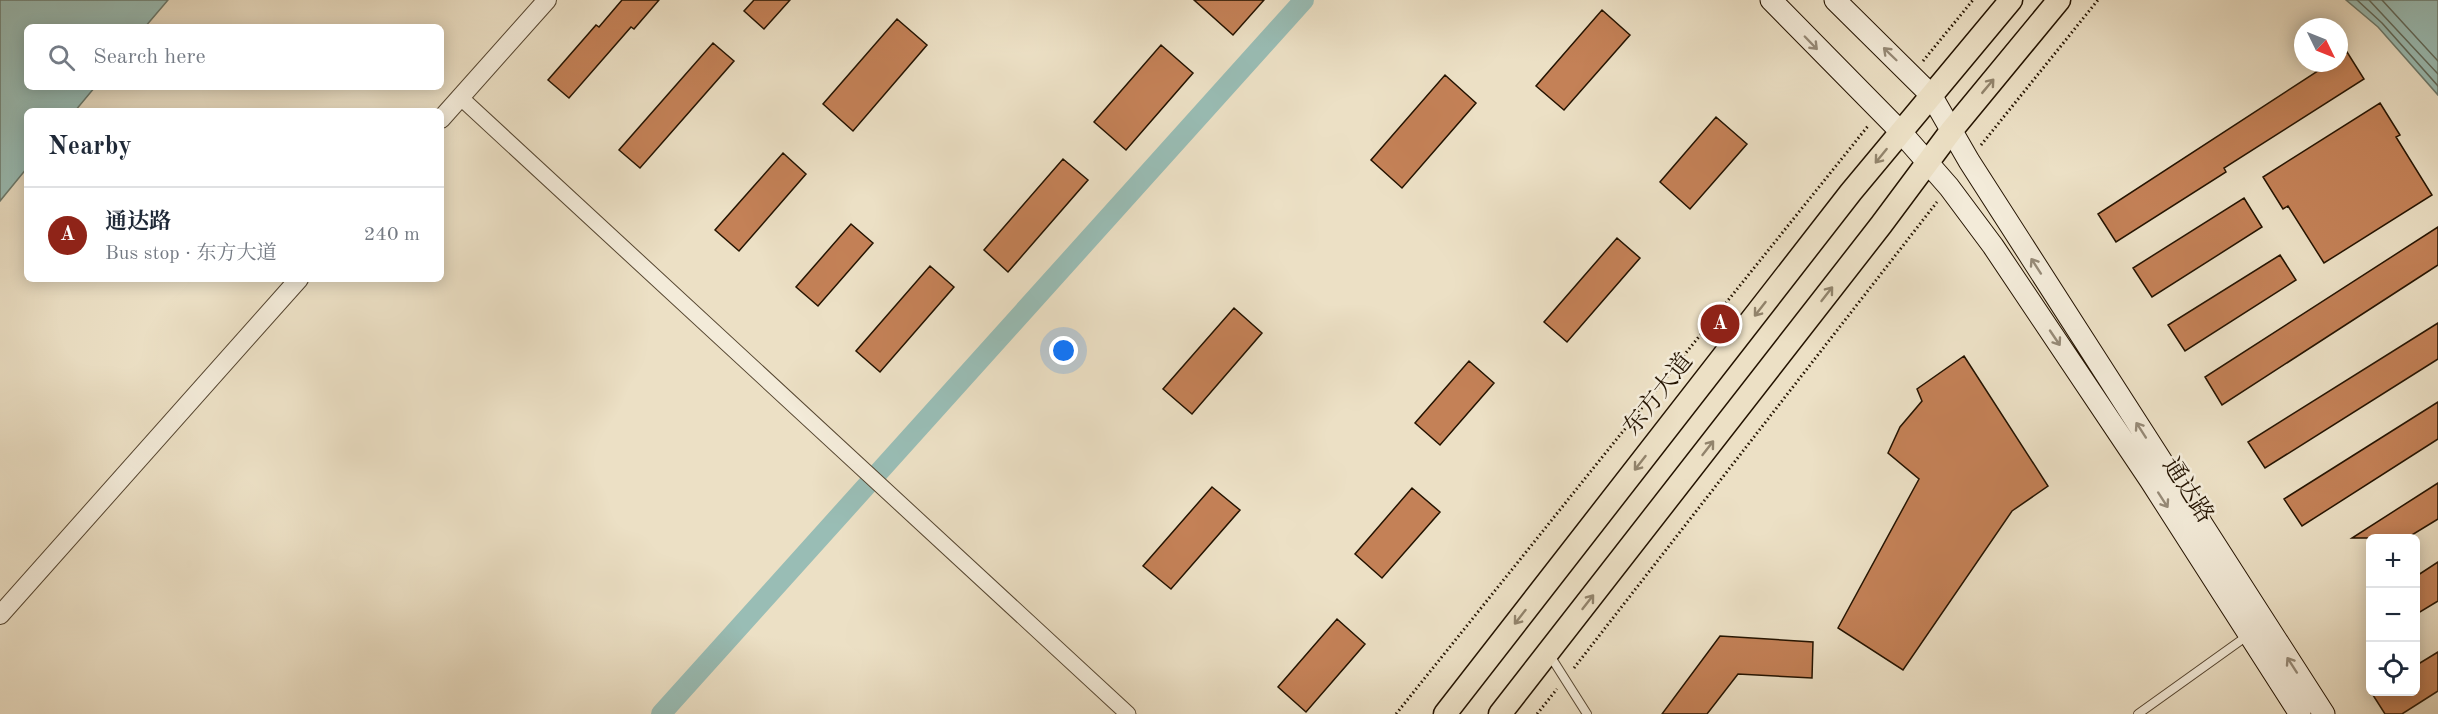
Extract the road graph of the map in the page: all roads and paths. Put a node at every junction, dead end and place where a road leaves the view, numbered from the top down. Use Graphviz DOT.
graph roads {
  1 [pos="547,0"];
  2 [pos="1771,0"];
  3 [pos="1835,0"];
  4 [pos="1973,0"];
  5 [pos="2011,0"];
  6 [pos="2059,0"];
  7 [pos="2097,0"];
  8 [pos="1923,61"];
  9 [pos="1931,95"];
  10 [pos="460,97"];
  11 [pos="444,116"];
  12 [pos="1875,119"];
  13 [pos="1900,131"];
  14 [pos="1951,131"];
  15 [pos="1969,161"];
  16 [pos="1927,164"];
  17 [pos="1949,187"];
  18 [pos="296,282"];
  19 [pos="0,615"];
  20 [pos="2249,634"];
  21 [pos="1548,652"];
  22 [pos="1565,679"];
  23 [pos="1128,714"];
  24 [pos="1396,714"];
  25 [pos="1444,714"];
  26 [pos="1500,714"];
  27 [pos="1538,714"];
  28 [pos="1587,714"];
  29 [pos="2138,714"];
  30 [pos="2300,714"];
  31 [pos="2324,714"];
  1 -- 10 [label="street"];
  2 -- 13 [label="main road, 通达路, one-way"];
  9 -- 3 [label="main road, 通达路, one-way"];
  4 -- 8 [label="path"];
  5 -- 9 [label="main road, 东方大道"];
  14 -- 6 [label="main road, one-way"];
  7 -- 15 [label="path"];
  9 -- 13 [label="main road, 东方大道"];
  9 -- 14 [label="main road, 通达路"];
  10 -- 11 [label="street"];
  10 -- 23 [label="street"];
  12 -- 24 [label="path"];
  13 -- 16 [label="main road, 通达路"];
  13 -- 25 [label="main road, 东方大道, one-way"];
  14 -- 15 [label="main road, 通达路"];
  14 -- 16 [label="main road"];
  31 -- 15 [label="main road, 通达路, one-way"];
  16 -- 17 [label="main road, 通达路"];
  21 -- 16 [label="main road, one-way"];
  17 -- 20 [label="main road, 通达路, one-way"];
  17 -- 22 [label="path"];
  18 -- 19 [label="street"];
  20 -- 29 [label="lane"];
  20 -- 30 [label="main road, 通达路"];
  21 -- 22 [label="lane"];
  21 -- 26 [label="main road"];
  22 -- 27 [label="path"];
  22 -- 28 [label="lane"];
}
